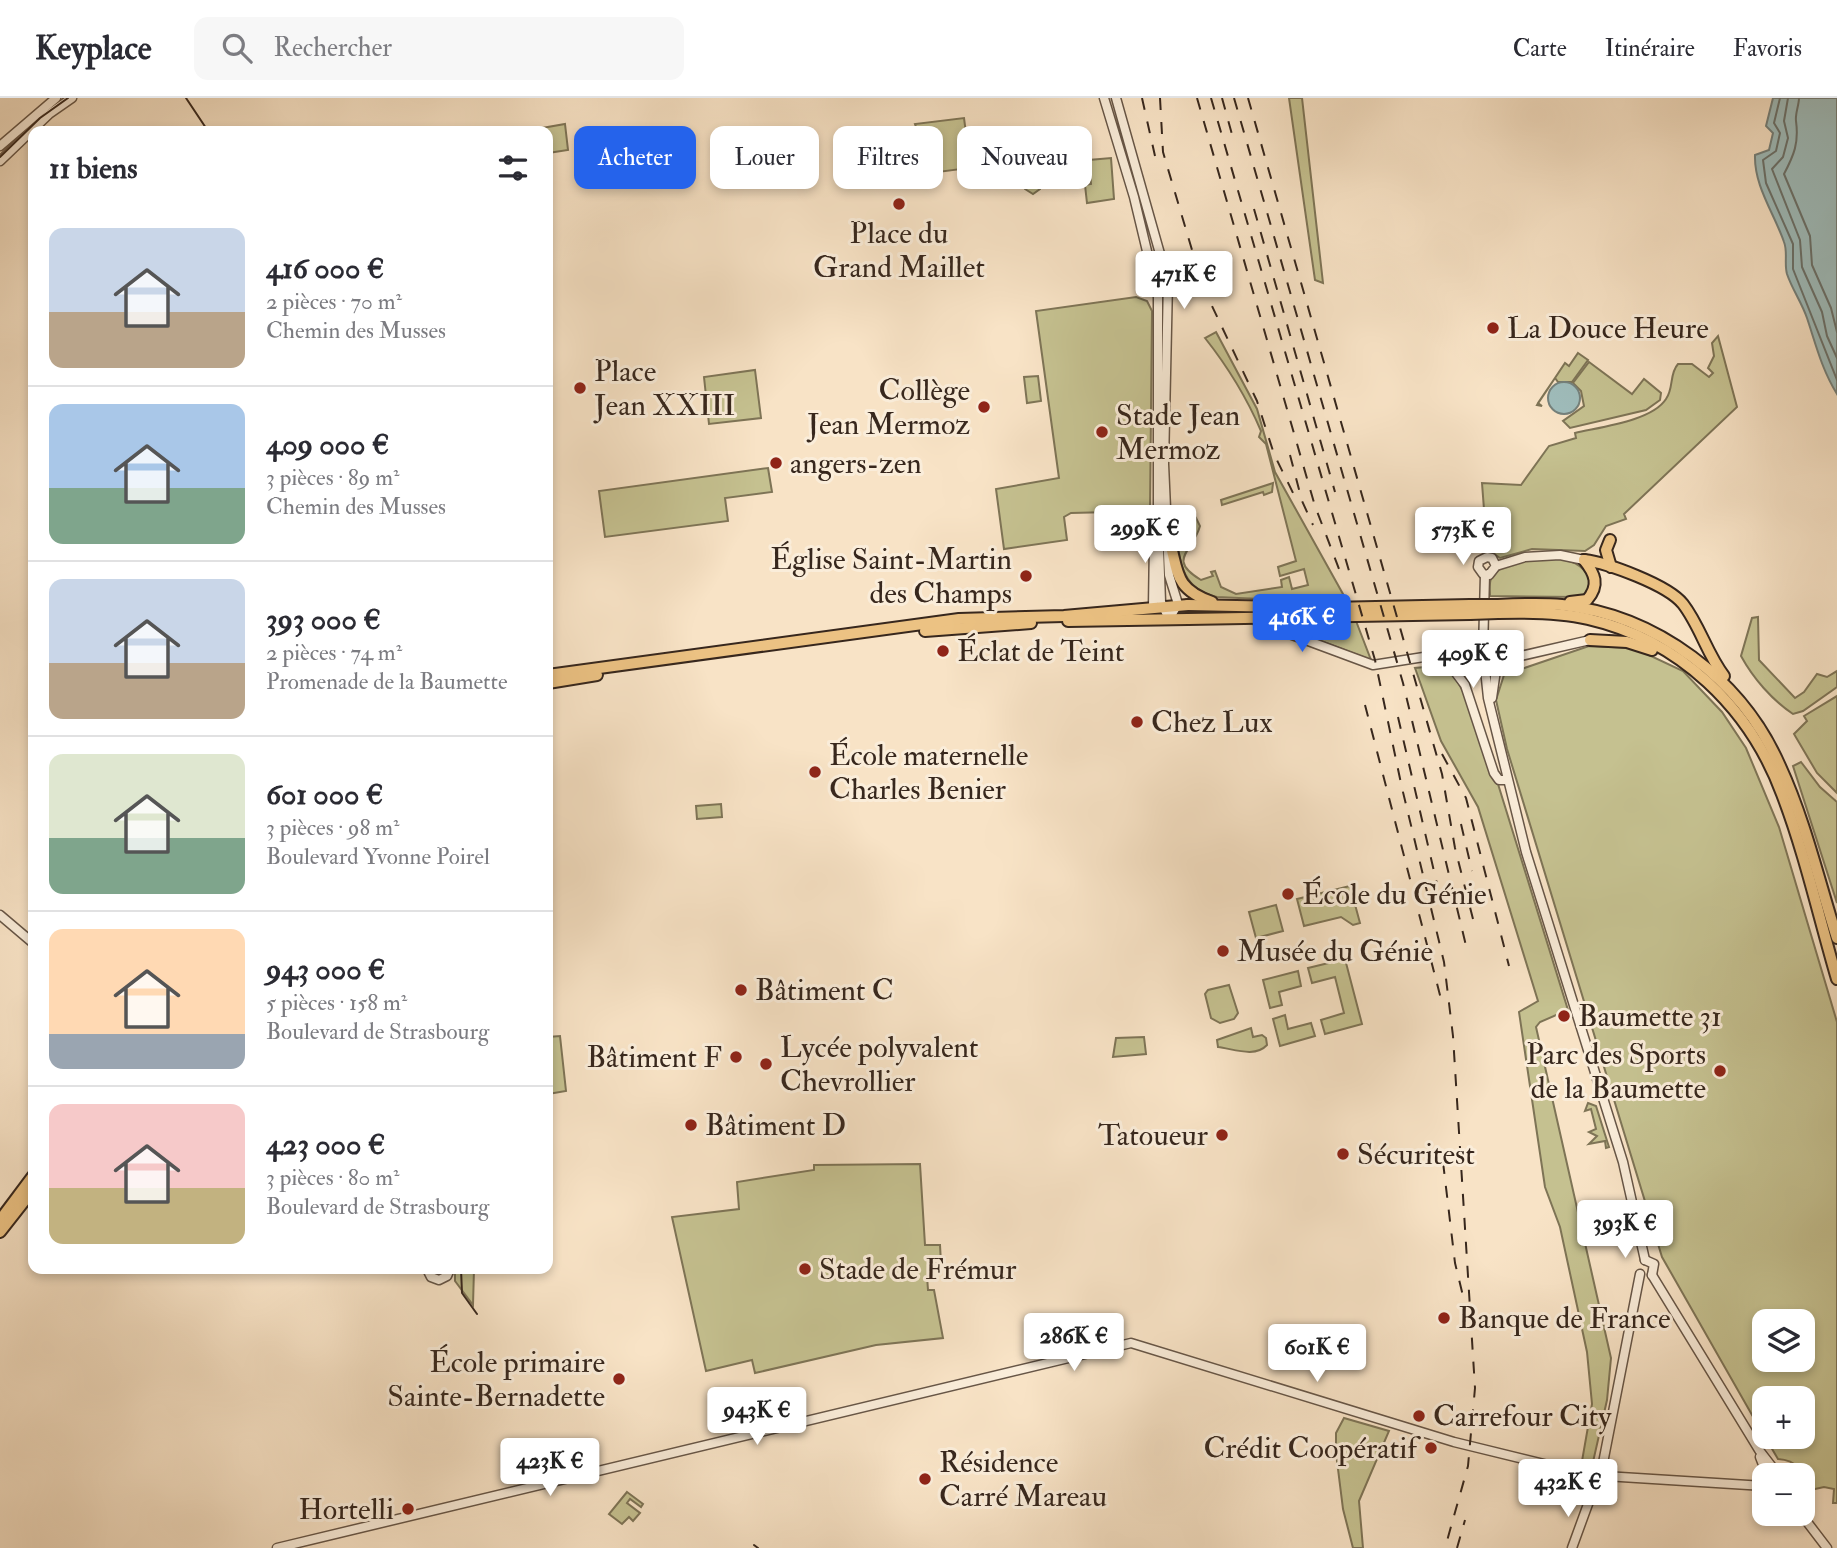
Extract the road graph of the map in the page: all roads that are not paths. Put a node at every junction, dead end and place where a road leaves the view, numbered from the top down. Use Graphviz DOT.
graph roads {
  1 [pos="56,98"];
  2 [pos="72,98"];
  3 [pos="1104,98"];
  4 [pos="1116,98"];
  5 [pos="36,126"];
  6 [pos="28,134"];
  7 [pos="0,146"];
  8 [pos="0,161"];
  9 [pos="1168,536"];
  10 [pos="1610,540"];
  11 [pos="1584,560"];
  12 [pos="1496,566"];
  13 [pos="1611,567"];
  14 [pos="1485,575"];
  15 [pos="1181,603"];
  16 [pos="1561,605"];
  17 [pos="1157,606"];
  18 [pos="1224,606"];
  19 [pos="1470,609"];
  20 [pos="1498,609"];
  21 [pos="1514,613"];
  22 [pos="1138,615"];
  23 [pos="1169,619"];
  24 [pos="1188,619"];
  25 [pos="1525,622"];
  26 [pos="950,625"];
  27 [pos="1486,638"];
  28 [pos="1590,640"];
  29 [pos="1672,654"];
  30 [pos="1496,656"];
  31 [pos="1512,658"];
  32 [pos="1486,664"];
  33 [pos="1498,668"];
  34 [pos="553,673"];
  35 [pos="553,682"];
  36 [pos="1729,688"];
  37 [pos="1491,705"];
  38 [pos="1507,780"];
  39 [pos="0,915"];
  40 [pos="1837,938"];
  41 [pos="28,939"];
  42 [pos="1837,979"];
  43 [pos="28,1183"];
  44 [pos="28,1196"];
  45 [pos="0,1220"];
  46 [pos="0,1232"];
  47 [pos="1645,1260"];
  48 [pos="429,1274"];
  49 [pos="447,1274"];
  50 [pos="1640,1274"];
  51 [pos="1652,1275"];
  52 [pos="1766,1463"];
  53 [pos="1599,1477"];
  54 [pos="1752,1485"];
  55 [pos="1810,1526"];
  56 [pos="277,1548"];
  57 [pos="1572,1548"];
  58 [pos="1827,1548"];
  1 -- 7 [label="street"];
  2 -- 5 [label="street"];
  3 -- 17 [label="street"];
  4 -- 9 [label="street"];
  6 -- 8 [label="street"];
  9 -- 15 [label="street"];
  9 -- 18 [label="main road"];
  10 -- 13 [label="main road"];
  11 -- 12 [label="street"];
  11 -- 13 [label="main road"];
  11 -- 16 [label="main road"];
  12 -- 14 [label="street"];
  12 -- 14 [label="street"];
  13 -- 36 [label="main road"];
  14 -- 27 [label="street"];
  15 -- 17 [label="main road"];
  15 -- 18 [label="main road"];
  15 -- 23 [label="street"];
  16 -- 20 [label="main road"];
  16 -- 36 [label="main road"];
  17 -- 22 [label="main road"];
  17 -- 23 [label="street"];
  18 -- 19 [label="main road"];
  19 -- 20 [label="main road, bridge"];
  19 -- 24 [label="main road"];
  20 -- 21 [label="main road"];
  21 -- 25 [label="main road"];
  21 -- 29 [label="main road"];
  22 -- 23 [label="main road"];
  22 -- 26 [label="main road"];
  23 -- 24 [label="main road"];
  24 -- 38 [label="street"];
  26 -- 34 [label="main road"];
  26 -- 35 [label="main road"];
  27 -- 30 [label="street"];
  27 -- 32 [label="street"];
  28 -- 29 [label="main road"];
  28 -- 31 [label="street"];
  29 -- 42 [label="main road"];
  30 -- 31 [label="street"];
  30 -- 32 [label="street"];
  30 -- 33 [label="street"];
  31 -- 33 [label="street"];
  32 -- 33 [label="street"];
  32 -- 37 [label="street"];
  33 -- 37 [label="street"];
  36 -- 40 [label="main road"];
  37 -- 38 [label="street"];
  38 -- 47 [label="street"];
  39 -- 41 [label="street"];
  43 -- 45 [label="main road"];
  44 -- 46 [label="main road"];
  47 -- 50 [label="street"];
  47 -- 51 [label="street"];
  48 -- 49 [label="street"];
  50 -- 51 [label="street"];
  50 -- 53 [label="street"];
  51 -- 52 [label="street"];
  53 -- 54 [label="street"];
  53 -- 56 [label="street"];
  53 -- 57 [label="street"];
  55 -- 58 [label="street"];
}
